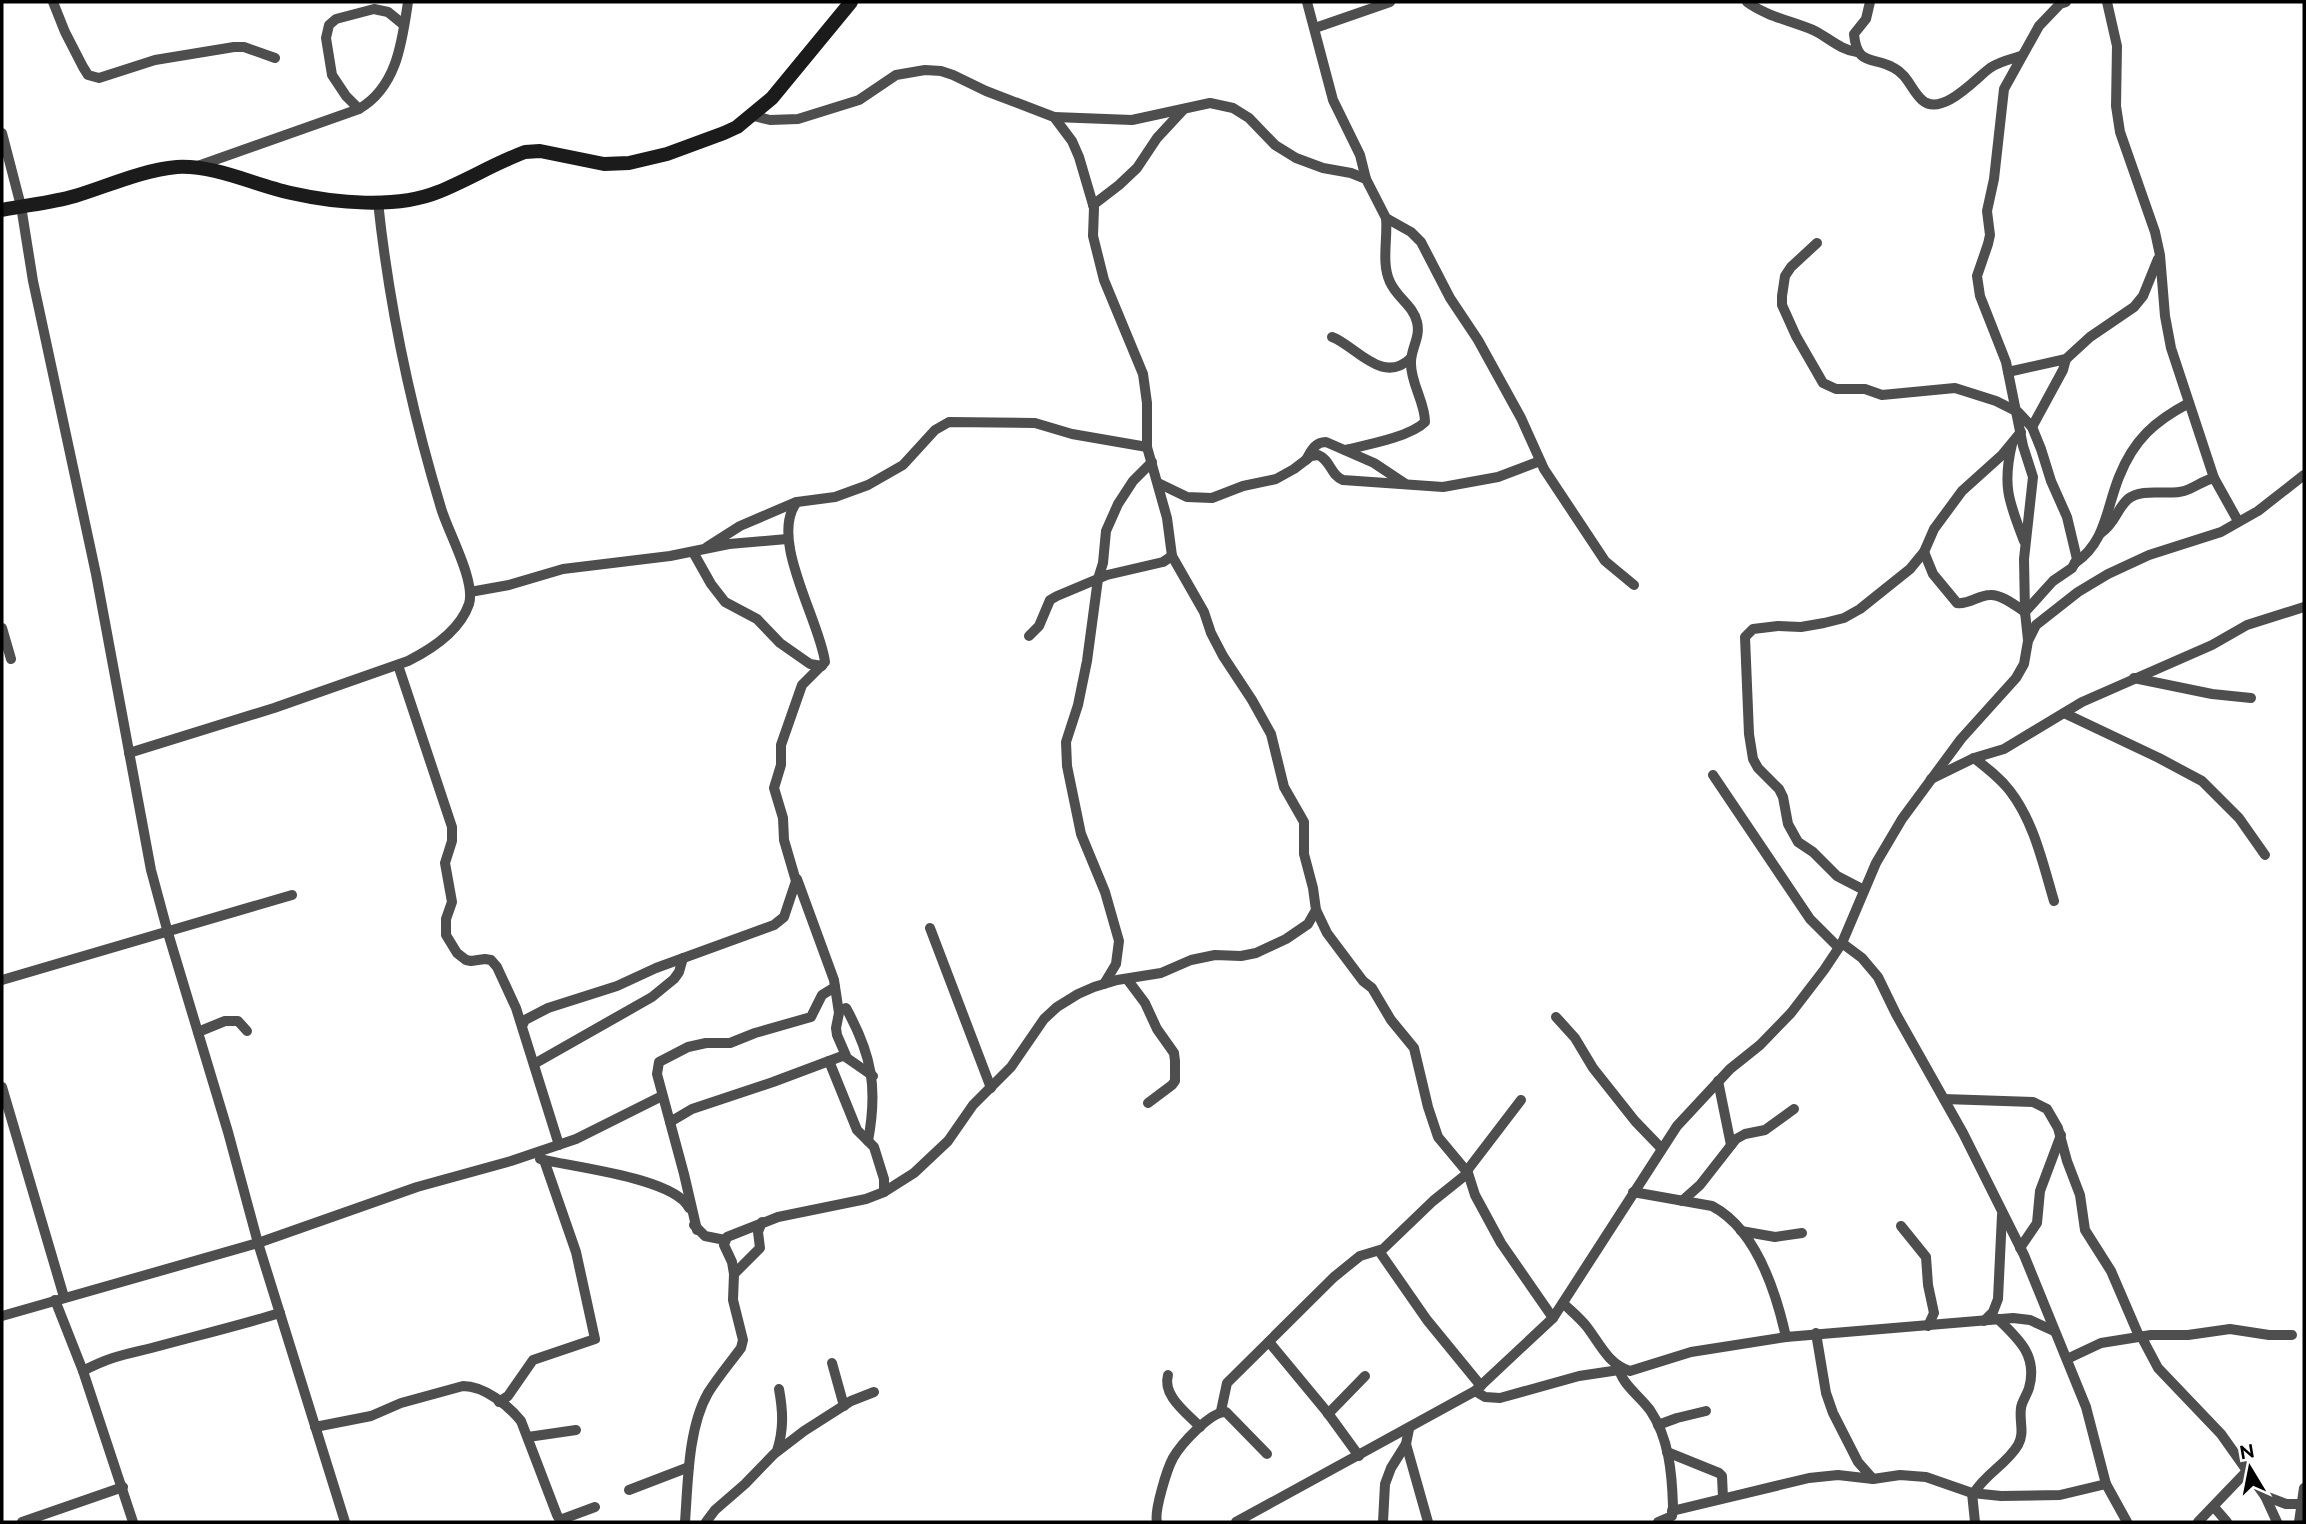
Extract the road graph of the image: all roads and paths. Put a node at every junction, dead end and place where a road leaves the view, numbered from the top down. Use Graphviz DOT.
graph roads {
  1 [pos="53,2"];
  2 [pos="408,2"];
  3 [pos="851,2"];
  4 [pos="1307,2"];
  5 [pos="1390,2"];
  6 [pos="1747,2"];
  7 [pos="1870,2"];
  8 [pos="2066,2"];
  9 [pos="2107,2"];
  10 [pos="404,26"];
  11 [pos="1315,28"];
  12 [pos="1857,52"];
  13 [pos="2021,56"];
  14 [pos="275,58"];
  15 [pos="359,108"];
  16 [pos="1183,109"];
  17 [pos="750,116"];
  18 [pos="1054,117"];
  19 [pos="2,133"];
  20 [pos="192,167"];
  21 [pos="1366,179"];
  22 [pos="379,202"];
  23 [pos="1093,205"];
  24 [pos="21,206"];
  25 [pos="2,211"];
  26 [pos="1386,218"];
  27 [pos="1817,243"];
  28 [pos="2160,255"];
  29 [pos="1332,337"];
  30 [pos="1411,358"];
  31 [pos="2066,359"];
  32 [pos="2008,372"];
  33 [pos="2189,403"];
  34 [pos="2018,412"];
  35 [pos="2032,427"];
  36 [pos="2021,432"];
  37 [pos="2012,443"];
  38 [pos="1147,447"];
  39 [pos="1345,450"];
  40 [pos="1540,461"];
  41 [pos="1152,462"];
  42 [pos="1305,462"];
  43 [pos="2304,475"];
  44 [pos="2214,478"];
  45 [pos="1158,483"];
  46 [pos="1408,486"];
  47 [pos="797,502"];
  48 [pos="2238,521"];
  49 [pos="2101,533"];
  50 [pos="787,539"];
  51 [pos="2025,545"];
  52 [pos="697,551"];
  53 [pos="1924,552"];
  54 [pos="1172,556"];
  55 [pos="2075,563"];
  56 [pos="1098,579"];
  57 [pos="1634,585"];
  58 [pos="470,592"];
  59 [pos="2304,607"];
  60 [pos="2025,612"];
  61 [pos="2,628"];
  62 [pos="1029,636"];
  63 [pos="2028,641"];
  64 [pos="11,659"];
  65 [pos="398,665"];
  66 [pos="822,666"];
  67 [pos="2134,678"];
  68 [pos="2251,698"];
  69 [pos="2064,713"];
  70 [pos="129,753"];
  71 [pos="1974,758"];
  72 [pos="1713,775"];
  73 [pos="1929,780"];
  74 [pos="2264,855"];
  75 [pos="795,875"];
  76 [pos="1864,890"];
  77 [pos="292,895"];
  78 [pos="2054,901"];
  79 [pos="1316,910"];
  80 [pos="930,928"];
  81 [pos="168,933"];
  82 [pos="1840,945"];
  83 [pos="683,958"];
  84 [pos="1127,979"];
  85 [pos="2,980"];
  86 [pos="1104,984"];
  87 [pos="835,987"];
  88 [pos="846,1008"];
  89 [pos="1556,1017"];
  90 [pos="522,1026"];
  91 [pos="247,1031"];
  92 [pos="198,1032"];
  93 [pos="845,1055"];
  94 [pos="829,1060"];
  95 [pos="534,1064"];
  96 [pos="873,1076"];
  97 [pos="1718,1081"];
  98 [pos="2,1087"];
  99 [pos="991,1088"];
  100 [pos="662,1096"];
  101 [pos="3,1098"];
  102 [pos="1944,1099"];
  103 [pos="1521,1100"];
  104 [pos="1148,1103"];
  105 [pos="1794,1109"];
  106 [pos="670,1122"];
  107 [pos="2061,1135"];
  108 [pos="868,1141"];
  109 [pos="558,1145"];
  110 [pos="1731,1145"];
  111 [pos="1661,1148"];
  112 [pos="522,1157"];
  113 [pos="544,1160"];
  114 [pos="1467,1172"];
  115 [pos="884,1192"];
  116 [pos="1633,1192"];
  117 [pos="1682,1201"];
  118 [pos="2002,1211"];
  119 [pos="762,1222"];
  120 [pos="1901,1226"];
  121 [pos="697,1230"];
  122 [pos="1741,1231"];
  123 [pos="1802,1233"];
  124 [pos="725,1240"];
  125 [pos="258,1243"];
  126 [pos="2020,1248"];
  127 [pos="1379,1251"];
  128 [pos="734,1274"];
  129 [pos="60,1299"];
  130 [pos="1563,1303"];
  131 [pos="280,1313"];
  132 [pos="2,1316"];
  133 [pos="1553,1318"];
  134 [pos="1998,1319"];
  135 [pos="1984,1321"];
  136 [pos="1928,1326"];
  137 [pos="2054,1331"];
  138 [pos="1816,1334"];
  139 [pos="2292,1335"];
  140 [pos="2140,1336"];
  141 [pos="1786,1337"];
  142 [pos="1269,1342"];
  143 [pos="2067,1359"];
  144 [pos="832,1363"];
  145 [pos="1619,1368"];
  146 [pos="83,1371"];
  147 [pos="1168,1375"];
  148 [pos="1365,1376"];
  149 [pos="779,1388"];
  150 [pos="1478,1388"];
  151 [pos="874,1392"];
  152 [pos="499,1402"];
  153 [pos="844,1406"];
  154 [pos="1706,1410"];
  155 [pos="1221,1411"];
  156 [pos="1328,1414"];
  157 [pos="1658,1425"];
  158 [pos="315,1427"];
  159 [pos="1200,1427"];
  160 [pos="1409,1429"];
  161 [pos="576,1430"];
  162 [pos="528,1437"];
  163 [pos="1406,1444"];
  164 [pos="777,1451"];
  165 [pos="1667,1452"];
  166 [pos="1267,1454"];
  167 [pos="1359,1456"];
  168 [pos="689,1467"];
  169 [pos="2247,1471"];
  170 [pos="1873,1479"];
  171 [pos="2106,1484"];
  172 [pos="123,1488"];
  173 [pos="2304,1488"];
  174 [pos="629,1490"];
  175 [pos="1973,1493"];
  176 [pos="2265,1496"];
  177 [pos="1723,1498"];
  178 [pos="2301,1504"];
  179 [pos="595,1507"];
  180 [pos="2214,1507"];
  181 [pos="1672,1510"];
  182 [pos="561,1521"];
  183 [pos="22,1522"];
  184 [pos="133,1522"];
  185 [pos="345,1522"];
  186 [pos="685,1522"];
  187 [pos="706,1522"];
  188 [pos="1157,1522"];
  189 [pos="1236,1522"];
  190 [pos="1383,1522"];
  191 [pos="1427,1522"];
  192 [pos="1658,1522"];
  193 [pos="1975,1522"];
  194 [pos="2127,1522"];
  195 [pos="2198,1522"];
  196 [pos="2227,1522"];
  197 [pos="2277,1522"];
  198 [pos="2299,1522"];
  1 -- 14 [label="street"];
  2 -- 10 [label="street"];
  3 -- 17 [label="street"];
  4 -- 11 [label="street"];
  5 -- 11 [label="street"];
  6 -- 12 [label="street"];
  7 -- 12 [label="street"];
  8 -- 13 [label="street"];
  9 -- 28 [label="street"];
  10 -- 15 [label="street"];
  10 -- 15 [label="street"];
  11 -- 21 [label="street"];
  12 -- 13 [label="street"];
  13 -- 32 [label="street"];
  15 -- 20 [label="street"];
  16 -- 18 [label="street"];
  16 -- 21 [label="street"];
  16 -- 23 [label="street"];
  17 -- 18 [label="street"];
  17 -- 22 [label="street"];
  18 -- 23 [label="street"];
  19 -- 24 [label="street"];
  20 -- 22 [label="street"];
  20 -- 24 [label="street"];
  21 -- 26 [label="street"];
  22 -- 58 [label="street"];
  23 -- 38 [label="street"];
  24 -- 25 [label="street"];
  24 -- 70 [label="street"];
  26 -- 30 [label="street"];
  26 -- 40 [label="street"];
  27 -- 34 [label="street"];
  28 -- 31 [label="street"];
  28 -- 33 [label="street"];
  29 -- 30 [label="street"];
  30 -- 39 [label="street"];
  31 -- 32 [label="street"];
  31 -- 35 [label="street"];
  32 -- 34 [label="street"];
  33 -- 44 [label="street"];
  33 -- 49 [label="street"];
  34 -- 35 [label="street"];
  34 -- 36 [label="street"];
  35 -- 55 [label="street"];
  36 -- 37 [label="street"];
  36 -- 51 [label="street"];
  37 -- 51 [label="street"];
  37 -- 53 [label="street"];
  38 -- 41 [label="street"];
  38 -- 47 [label="street"];
  39 -- 42 [label="street"];
  39 -- 46 [label="street"];
  40 -- 46 [label="street"];
  40 -- 57 [label="street"];
  41 -- 45 [label="street"];
  41 -- 56 [label="street"];
  42 -- 45 [label="street"];
  42 -- 46 [label="street"];
  43 -- 48 [label="street"];
  44 -- 48 [label="street"];
  44 -- 49 [label="street"];
  45 -- 54 [label="street"];
  47 -- 50 [label="street"];
  47 -- 52 [label="street"];
  48 -- 63 [label="street"];
  49 -- 55 [label="street"];
  50 -- 52 [label="street"];
  50 -- 66 [label="street"];
  51 -- 60 [label="street"];
  52 -- 58 [label="street"];
  52 -- 66 [label="street"];
  53 -- 60 [label="street"];
  53 -- 76 [label="street"];
  54 -- 56 [label="street"];
  54 -- 79 [label="street"];
  55 -- 60 [label="street"];
  56 -- 62 [label="street"];
  56 -- 86 [label="street"];
  58 -- 65 [label="street"];
  59 -- 67 [label="street"];
  60 -- 63 [label="street"];
  61 -- 64 [label="street"];
  63 -- 73 [label="street"];
  65 -- 70 [label="street"];
  65 -- 90 [label="street"];
  66 -- 75 [label="street"];
  67 -- 68 [label="street"];
  67 -- 69 [label="street"];
  69 -- 71 [label="street"];
  69 -- 74 [label="street"];
  70 -- 81 [label="street"];
  71 -- 73 [label="street"];
  71 -- 78 [label="street"];
  72 -- 82 [label="street"];
  73 -- 76 [label="street"];
  75 -- 83 [label="street"];
  75 -- 87 [label="street"];
  76 -- 82 [label="street"];
  77 -- 81 [label="street"];
  79 -- 84 [label="street"];
  79 -- 114 [label="street"];
  80 -- 99 [label="street"];
  81 -- 85 [label="street"];
  81 -- 92 [label="street"];
  82 -- 97 [label="street"];
  82 -- 102 [label="street"];
  83 -- 90 [label="street"];
  83 -- 95 [label="street"];
  84 -- 86 [label="street"];
  84 -- 104 [label="street"];
  86 -- 99 [label="street"];
  87 -- 93 [label="street"];
  87 -- 100 [label="street"];
  88 -- 96 [label="street"];
  89 -- 111 [label="street"];
  90 -- 95 [label="street"];
  91 -- 92 [label="street"];
  92 -- 125 [label="street"];
  93 -- 94 [label="street"];
  93 -- 96 [label="street"];
  94 -- 106 [label="street"];
  94 -- 108 [label="street"];
  95 -- 109 [label="street"];
  96 -- 108 [label="street"];
  97 -- 110 [label="street"];
  97 -- 111 [label="street"];
  98 -- 101 [label="street"];
  99 -- 115 [label="street"];
  100 -- 106 [label="street"];
  100 -- 109 [label="street"];
  101 -- 129 [label="street"];
  102 -- 107 [label="street"];
  102 -- 118 [label="street"];
  103 -- 114 [label="street"];
  105 -- 110 [label="street"];
  106 -- 121 [label="street"];
  107 -- 126 [label="street"];
  107 -- 140 [label="street"];
  108 -- 115 [label="street"];
  109 -- 112 [label="street"];
  110 -- 117 [label="street"];
  111 -- 116 [label="street"];
  112 -- 113 [label="street"];
  112 -- 125 [label="street"];
  113 -- 121 [label="street"];
  113 -- 152 [label="street"];
  114 -- 127 [label="street"];
  114 -- 133 [label="street"];
  115 -- 119 [label="street"];
  116 -- 117 [label="street"];
  116 -- 130 [label="street"];
  117 -- 122 [label="street"];
  118 -- 126 [label="street"];
  118 -- 135 [label="street"];
  119 -- 124 [label="street"];
  119 -- 128 [label="street"];
  120 -- 136 [label="street"];
  121 -- 124 [label="street"];
  122 -- 123 [label="street"];
  122 -- 141 [label="street"];
  124 -- 128 [label="street"];
  125 -- 129 [label="street"];
  125 -- 131 [label="street"];
  126 -- 137 [label="street"];
  127 -- 142 [label="street"];
  127 -- 150 [label="street"];
  128 -- 168 [label="street"];
  129 -- 132 [label="street"];
  129 -- 146 [label="street"];
  130 -- 133 [label="street"];
  130 -- 145 [label="street"];
  131 -- 146 [label="street"];
  131 -- 158 [label="street"];
  133 -- 150 [label="street"];
  134 -- 135 [label="street"];
  134 -- 137 [label="street"];
  134 -- 175 [label="street"];
  135 -- 136 [label="street"];
  136 -- 138 [label="street"];
  137 -- 143 [label="street"];
  138 -- 141 [label="street"];
  138 -- 170 [label="street"];
  139 -- 140 [label="street"];
  140 -- 143 [label="street"];
  140 -- 169 [label="street"];
  141 -- 145 [label="street"];
  142 -- 155 [label="street"];
  142 -- 156 [label="street"];
  143 -- 171 [label="street"];
  144 -- 153 [label="street"];
  145 -- 150 [label="street"];
  145 -- 157 [label="street"];
  146 -- 172 [label="street"];
  147 -- 159 [label="street"];
  148 -- 156 [label="street"];
  149 -- 164 [label="street"];
  150 -- 160 [label="street"];
  151 -- 153 [label="street"];
  152 -- 158 [label="street"];
  152 -- 162 [label="street"];
  153 -- 164 [label="street"];
  154 -- 157 [label="street"];
  155 -- 159 [label="street"];
  155 -- 166 [label="street"];
  156 -- 167 [label="street"];
  157 -- 165 [label="street"];
  158 -- 185 [label="street"];
  159 -- 188 [label="street"];
  160 -- 163 [label="street"];
  160 -- 167 [label="street"];
  161 -- 162 [label="street"];
  162 -- 182 [label="street"];
  163 -- 190 [label="street"];
  163 -- 191 [label="street"];
  164 -- 187 [label="street"];
  165 -- 177 [label="street"];
  165 -- 181 [label="street"];
  167 -- 189 [label="street"];
  168 -- 174 [label="street"];
  168 -- 186 [label="street"];
  169 -- 176 [label="street"];
  169 -- 180 [label="street"];
  170 -- 175 [label="street"];
  170 -- 177 [label="street"];
  171 -- 175 [label="street"];
  171 -- 194 [label="street"];
  172 -- 183 [label="street"];
  172 -- 184 [label="street"];
  173 -- 178 [label="street"];
  175 -- 193 [label="street"];
  176 -- 178 [label="street"];
  176 -- 197 [label="street"];
  177 -- 181 [label="street"];
  178 -- 198 [label="street"];
  179 -- 182 [label="street"];
  180 -- 195 [label="street"];
  180 -- 196 [label="street"];
  181 -- 192 [label="street"];
}
